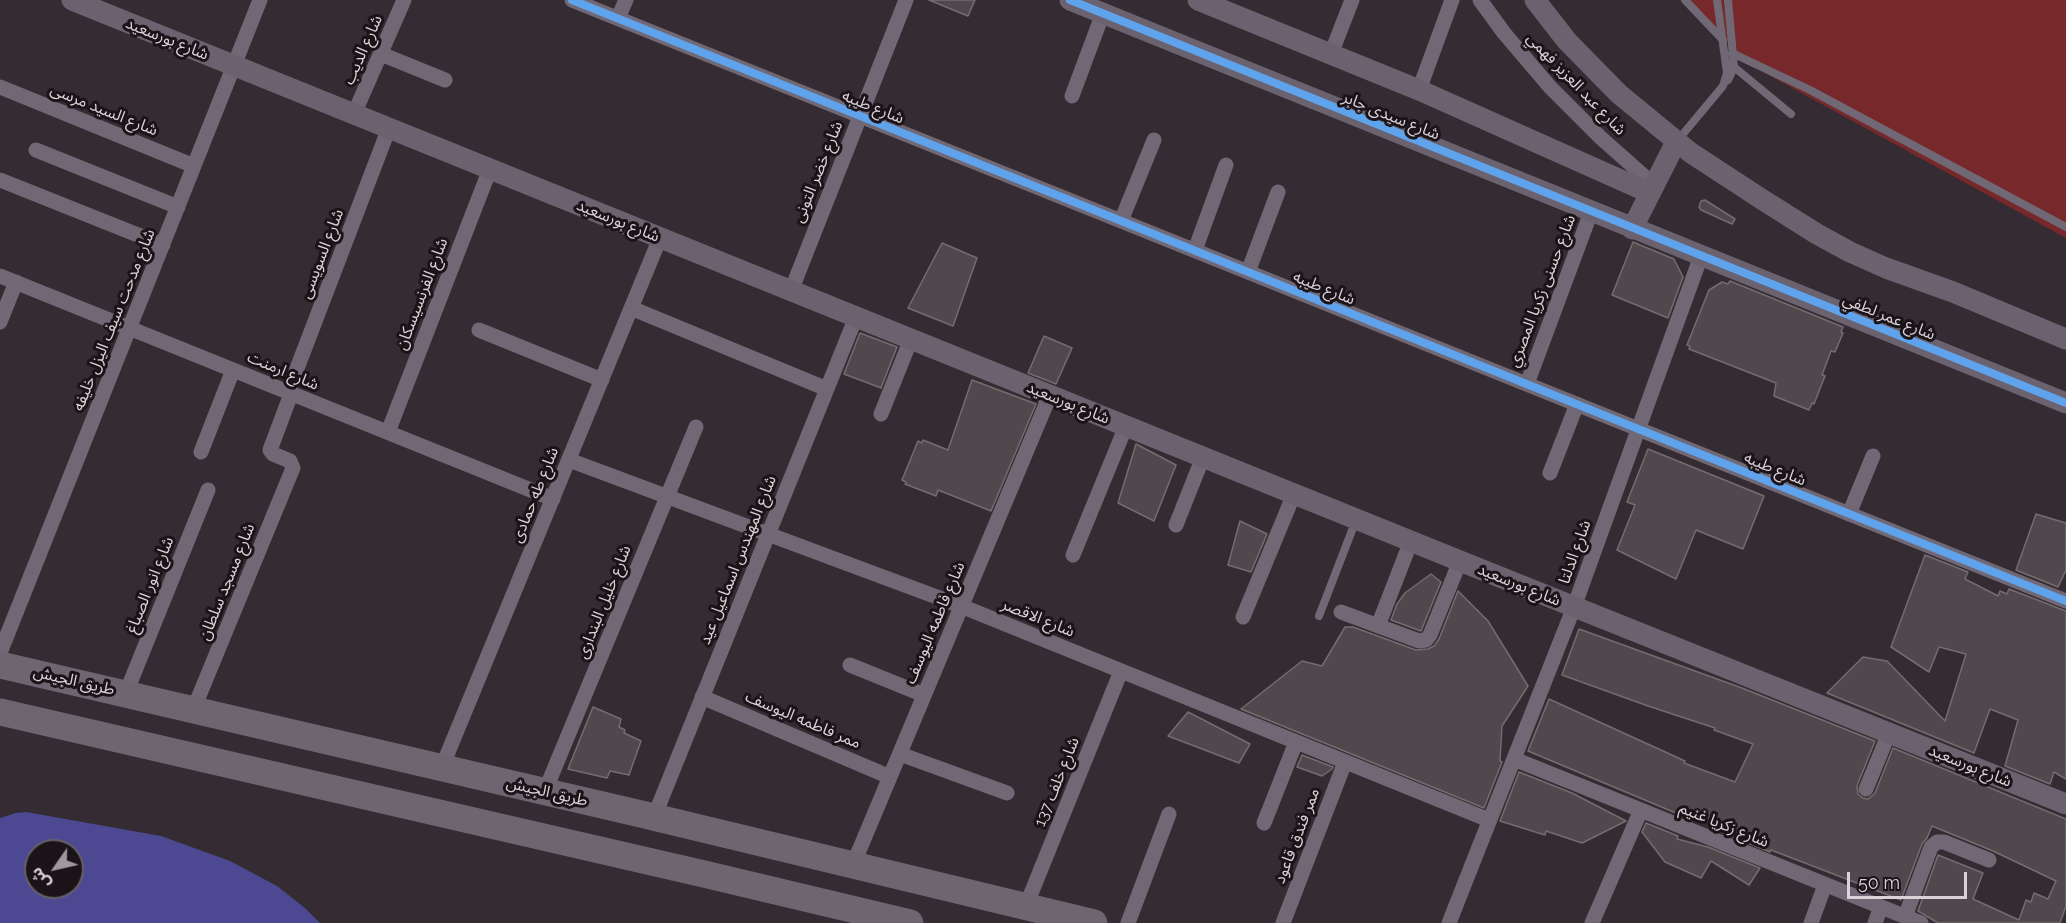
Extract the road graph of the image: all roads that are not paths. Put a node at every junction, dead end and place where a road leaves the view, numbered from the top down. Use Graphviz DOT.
graph roads {
  1 [pos="72,0"];
  2 [pos="260,0"];
  3 [pos="404,0"];
  4 [pos="572,0"];
  5 [pos="626,0"];
  6 [pos="906,0"];
  7 [pos="1070,0"];
  8 [pos="1198,0"];
  9 [pos="1352,0"];
  10 [pos="1452,0"];
  11 [pos="1479,0"];
  12 [pos="1535,0"];
  13 [pos="1685,0"];
  14 [pos="1718,0"];
  15 [pos="1728,0"];
  16 [pos="1239,8"];
  17 [pos="1103,13"];
  18 [pos="618,18"];
  19 [pos="1723,41"];
  20 [pos="1732,53"];
  21 [pos="381,54"];
  22 [pos="1331,54"];
  23 [pos="234,66"];
  24 [pos="1734,67"];
  25 [pos="445,80"];
  26 [pos="1723,86"];
  27 [pos="0,87"];
  28 [pos="1419,90"];
  29 [pos="1072,96"];
  30 [pos="354,114"];
  31 [pos="1791,114"];
  32 [pos="860,116"];
  33 [pos="389,128"];
  34 [pos="1154,140"];
  35 [pos="1676,142"];
  36 [pos="36,150"];
  37 [pos="1226,165"];
  38 [pos="194,166"];
  39 [pos="490,169"];
  40 [pos="0,180"];
  41 [pos="1652,189"];
  42 [pos="1278,192"];
  43 [pos="178,207"];
  44 [pos="1591,212"];
  45 [pos="1121,221"];
  46 [pos="2066,226"];
  47 [pos="1632,229"];
  48 [pos="660,238"];
  49 [pos="163,245"];
  50 [pos="1195,250"];
  51 [pos="1701,256"];
  52 [pos="1248,272"];
  53 [pos="0,276"];
  54 [pos="16,282"];
  55 [pos="791,291"];
  56 [pos="632,308"];
  57 [pos="856,317"];
  58 [pos="0,322"];
  59 [pos="130,328"];
  60 [pos="479,330"];
  61 [pos="911,339"];
  62 [pos="2066,339"];
  63 [pos="233,370"];
  64 [pos="602,380"];
  65 [pos="1527,384"];
  66 [pos="827,389"];
  67 [pos="290,393"];
  68 [pos="1050,395"];
  69 [pos="2066,403"];
  70 [pos="1577,404"];
  71 [pos="881,414"];
  72 [pos="1126,426"];
  73 [pos="696,427"];
  74 [pos="1639,429"];
  75 [pos="388,432"];
  76 [pos="201,452"];
  77 [pos="1873,456"];
  78 [pos="1203,457"];
  79 [pos="569,460"];
  80 [pos="292,468"];
  81 [pos="1550,473"];
  82 [pos="208,490"];
  83 [pos="1294,494"];
  84 [pos="667,497"];
  85 [pos="553,499"];
  86 [pos="1849,514"];
  87 [pos="1356,519"];
  88 [pos="1176,525"];
  89 [pos="768,534"];
  90 [pos="1411,541"];
  91 [pos="1073,555"];
  92 [pos="1460,561"];
  93 [pos="2066,601"];
  94 [pos="962,606"];
  95 [pos="1574,607"];
  96 [pos="1341,612"];
  97 [pos="1319,616"];
  98 [pos="1243,618"];
  99 [pos="1378,626"];
  100 [pos="0,653"];
  101 [pos="0,665"];
  102 [pos="850,665"];
  103 [pos="1121,671"];
  104 [pos="126,693"];
  105 [pos="924,695"];
  106 [pos="702,697"];
  107 [pos="194,708"];
  108 [pos="0,712"];
  109 [pos="1889,733"];
  110 [pos="1296,742"];
  111 [pos="900,754"];
  112 [pos="1514,759"];
  113 [pos="1345,762"];
  114 [pos="442,767"];
  115 [pos="890,777"];
  116 [pos="1866,789"];
  117 [pos="545,791"];
  118 [pos="1007,793"];
  119 [pos="2066,804"];
  120 [pos="1641,810"];
  121 [pos="1169,814"];
  122 [pos="654,817"];
  123 [pos="1489,820"];
  124 [pos="1264,823"];
  125 [pos="1989,860"];
  126 [pos="853,865"];
  127 [pos="1825,885"];
  128 [pos="1026,906"];
  129 [pos="1881,907"];
  130 [pos="1905,916"];
  131 [pos="910,923"];
  132 [pos="1094,923"];
  133 [pos="1128,923"];
  134 [pos="1283,923"];
  135 [pos="1449,923"];
  136 [pos="1592,923"];
  137 [pos="1811,923"];
  138 [pos="1875,923"];
  139 [pos="1921,923"];
  1 -- 23 [label="street, شارع بورسعيد"];
  2 -- 23 [label="street, شارع مدحت سيف اليزل خليفه"];
  3 -- 21 [label="street, شارع الديب"];
  4 -- 18 [label="street, شارع طيبه"];
  5 -- 18 [label="street"];
  6 -- 32 [label="street, شارع خضر التونى"];
  7 -- 17 [label="street, شارع سيدى جابر"];
  8 -- 16 [label="street, شارع سيدى جابر"];
  9 -- 22 [label="street"];
  10 -- 28 [label="street"];
  11 -- 41 [label="street, شارع عبد العزيز فهمي"];
  12 -- 35 [label="street"];
  13 -- 19 [label="lane"];
  14 -- 19 [label="lane"];
  15 -- 20 [label="lane"];
  16 -- 22 [label="street, شارع سيدى جابر"];
  17 -- 29 [label="street"];
  17 -- 44 [label="street, شارع سيدى جابر"];
  18 -- 32 [label="street, شارع طيبه"];
  19 -- 26 [label="lane"];
  20 -- 24 [label="lane"];
  20 -- 46 [label="lane"];
  21 -- 25 [label="street"];
  21 -- 30 [label="street, شارع الديب"];
  22 -- 28 [label="street, شارع سيدى جابر"];
  23 -- 30 [label="street, شارع بورسعيد"];
  23 -- 38 [label="street, شارع مدحت سيف اليزل خليفه"];
  24 -- 26 [label="lane"];
  24 -- 31 [label="lane"];
  26 -- 35 [label="lane"];
  27 -- 38 [label="street, شارع السيد مرسى"];
  28 -- 41 [label="street, شارع سيدى جابر"];
  30 -- 33 [label="street, شارع بورسعيد"];
  32 -- 45 [label="street, شارع طيبه"];
  32 -- 55 [label="street, شارع خضر التونى"];
  33 -- 39 [label="street, شارع بورسعيد"];
  33 -- 67 [label="street, شارع السويسى"];
  34 -- 45 [label="street"];
  35 -- 41 [label="street"];
  35 -- 62 [label="street"];
  36 -- 43 [label="street"];
  37 -- 50 [label="street"];
  38 -- 43 [label="street, شارع مدحت سيف اليزل خليفه"];
  39 -- 48 [label="street, شارع بورسعيد"];
  39 -- 75 [label="street, شارع الفرنسيسكان"];
  40 -- 49 [label="street"];
  41 -- 47 [label="street"];
  42 -- 52 [label="street"];
  43 -- 49 [label="street, شارع مدحت سيف اليزل خليفه"];
  44 -- 47 [label="street, شارع سيدى جابر"];
  44 -- 65 [label="street, شارع حسنى زكريا المصري"];
  45 -- 50 [label="street, شارع طيبه"];
  47 -- 51 [label="street, شارع سيدى جابر"];
  48 -- 55 [label="street, شارع بورسعيد"];
  48 -- 56 [label="street, شارع طه حمادى"];
  49 -- 59 [label="street, شارع مدحت سيف اليزل خليفه"];
  50 -- 52 [label="street, شارع طيبه"];
  51 -- 69 [label="street, شارع عمر لطفي"];
  51 -- 74 [label="street, شارع الدلتا"];
  52 -- 65 [label="street, شارع طيبه"];
  53 -- 54 [label="street, شارع ارمنت"];
  54 -- 58 [label="street"];
  54 -- 59 [label="street, شارع ارمنت"];
  55 -- 57 [label="street, شارع بورسعيد"];
  56 -- 64 [label="street, شارع طه حمادى"];
  56 -- 66 [label="street"];
  57 -- 61 [label="street, شارع بورسعيد"];
  57 -- 66 [label="street, شارع المهندس اسماعيل عيد"];
  59 -- 63 [label="street, شارع ارمنت"];
  59 -- 100 [label="street, شارع مدحت سيف اليزل خليفه"];
  60 -- 64 [label="street"];
  61 -- 68 [label="street, شارع بورسعيد"];
  61 -- 71 [label="street"];
  63 -- 67 [label="street, شارع ارمنت"];
  63 -- 76 [label="street"];
  64 -- 79 [label="street, شارع طه حمادى"];
  65 -- 70 [label="street, شارع طيبه"];
  66 -- 89 [label="street, شارع المهندس اسماعيل عيد"];
  67 -- 75 [label="street, شارع ارمنت"];
  67 -- 80 [label="street, شارع السويسى"];
  68 -- 72 [label="street, شارع بورسعيد"];
  68 -- 94 [label="street, شارع فاطمه اليوسف"];
  70 -- 74 [label="street, شارع طيبه"];
  70 -- 81 [label="street"];
  72 -- 78 [label="street, شارع بورسعيد"];
  72 -- 91 [label="street"];
  73 -- 84 [label="street, شارع خليل البندارى"];
  74 -- 86 [label="street, شارع طيبه"];
  74 -- 95 [label="street, شارع الدلتا"];
  75 -- 85 [label="street, شارع ارمنت"];
  77 -- 86 [label="street"];
  78 -- 83 [label="street, شارع بورسعيد"];
  78 -- 88 [label="street"];
  79 -- 84 [label="street, شارع الاقصر"];
  79 -- 85 [label="street, شارع طه حمادى"];
  80 -- 107 [label="street, شارع مسجد سلطان"];
  82 -- 104 [label="street, شارع انور الصباغ"];
  83 -- 87 [label="street, شارع بورسعيد"];
  83 -- 98 [label="street"];
  84 -- 89 [label="street, شارع الاقصر"];
  84 -- 117 [label="street, شارع خليل البندارى"];
  85 -- 114 [label="street, شارع طه حمادى"];
  86 -- 93 [label="street, شارع طيبه"];
  87 -- 90 [label="street, شارع بورسعيد"];
  87 -- 97 [label="lane"];
  89 -- 94 [label="street, شارع الاقصر"];
  89 -- 106 [label="street, شارع المهندس اسماعيل عيد"];
  90 -- 92 [label="street, شارع بورسعيد"];
  90 -- 99 [label="street"];
  92 -- 95 [label="street, شارع بورسعيد"];
  92 -- 99 [label="street"];
  94 -- 103 [label="street, شارع الاقصر"];
  94 -- 105 [label="street, شارع فاطمه اليوسف"];
  95 -- 109 [label="street, شارع بورسعيد"];
  95 -- 112 [label="street, شارع الدلتا"];
  96 -- 99 [label="street"];
  101 -- 104 [label="highway, طريق الجيش"];
  102 -- 105 [label="street"];
  103 -- 110 [label="street, شارع الاقصر"];
  103 -- 128 [label="street, شارع خلف 137"];
  104 -- 107 [label="highway, طريق الجيش"];
  105 -- 111 [label="street, شارع فاطمه اليوسف"];
  106 -- 115 [label="street, ممر فاطمه اليوسف"];
  106 -- 122 [label="street, شارع المهندس اسماعيل عيد"];
  107 -- 114 [label="highway, طريق الجيش"];
  108 -- 131 [label="highway"];
  109 -- 116 [label="street"];
  109 -- 119 [label="street, شارع بورسعيد"];
  110 -- 113 [label="street, شارع الاقصر"];
  110 -- 124 [label="street"];
  111 -- 115 [label="street, شارع فاطمه اليوسف"];
  111 -- 118 [label="street"];
  112 -- 120 [label="street, شارع زكريا غنيم"];
  112 -- 123 [label="street, شارع الدلتا"];
  113 -- 123 [label="street, شارع الاقصر"];
  113 -- 134 [label="street, ممر فندق قاعود"];
  114 -- 117 [label="highway, طريق الجيش"];
  115 -- 126 [label="street, شارع فاطمه اليوسف"];
  117 -- 122 [label="highway, طريق الجيش"];
  120 -- 127 [label="street, شارع زكريا غنيم"];
  120 -- 136 [label="street"];
  121 -- 133 [label="street"];
  122 -- 126 [label="highway, طريق الجيش"];
  123 -- 135 [label="street, شارع الدلتا"];
  125 -- 130 [label="street"];
  126 -- 128 [label="highway, طريق الجيش"];
  127 -- 129 [label="street, شارع زكريا غنيم"];
  127 -- 137 [label="street"];
  128 -- 132 [label="highway, طريق الجيش"];
  129 -- 130 [label="street, شارع زكريا غنيم"];
  129 -- 138 [label="street"];
  130 -- 139 [label="street, شارع زكريا غنيم"];
}
